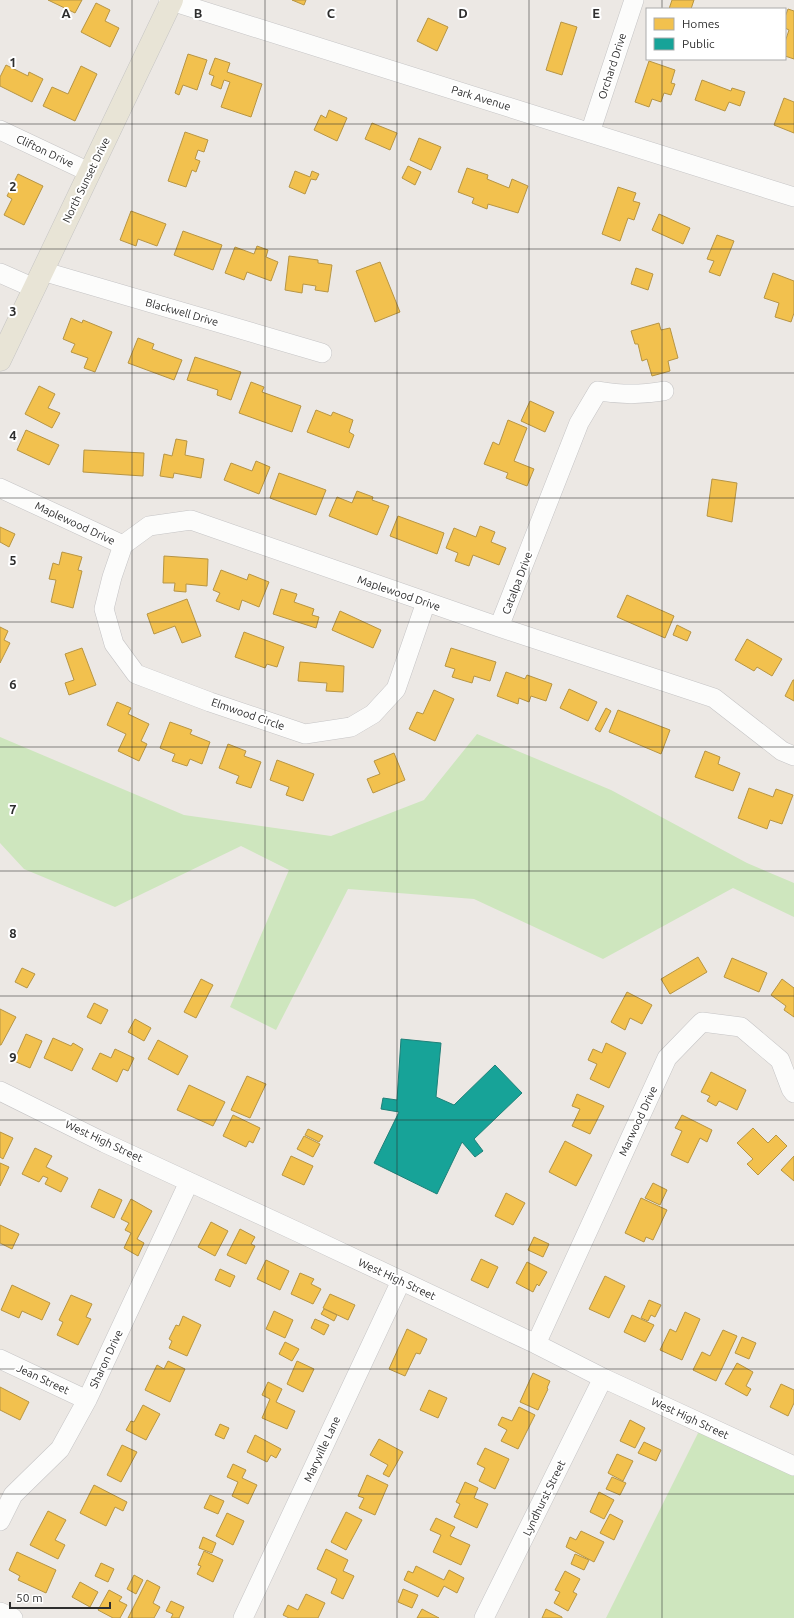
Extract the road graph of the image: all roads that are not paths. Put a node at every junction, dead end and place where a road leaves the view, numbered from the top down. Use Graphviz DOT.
graph roads {
  1 [pos="634,0"];
  2 [pos="170,1"];
  3 [pos="0,130"];
  4 [pos="590,132"];
  5 [pos="90,172"];
  6 [pos="794,197"];
  7 [pos="0,273"];
  8 [pos="38,280"];
  9 [pos="322,353"];
  10 [pos="0,360"];
  11 [pos="664,391"];
  12 [pos="0,488"];
  13 [pos="123,545"];
  14 [pos="426,602"];
  15 [pos="499,628"];
  16 [pos="794,756"];
  17 [pos="0,1091"];
  18 [pos="794,1093"];
  19 [pos="189,1182"];
  20 [pos="401,1281"];
  21 [pos="536,1344"];
  22 [pos="0,1359"];
  23 [pos="603,1378"];
  24 [pos="87,1400"];
  25 [pos="794,1466"];
  26 [pos="0,1521"];
  27 [pos="0,1612"];
  28 [pos="13,1618"];
  29 [pos="244,1618"];
  30 [pos="484,1618"];
  1 -- 4 [label="street, Orchard Drive"];
  2 -- 4 [label="street, Park Avenue"];
  2 -- 5 [label="main road, North Sunset Drive"];
  3 -- 5 [label="street, Clifton Drive"];
  4 -- 6 [label="street, Park Avenue"];
  5 -- 8 [label="main road, North Sunset Drive"];
  7 -- 8 [label="street, Blackwell Drive"];
  8 -- 9 [label="street, Blackwell Drive"];
  8 -- 10 [label="main road, North Sunset Drive"];
  11 -- 15 [label="street, Catalpa Drive"];
  12 -- 13 [label="street, Maplewood Drive"];
  13 -- 14 [label="street, Maplewood Drive"];
  13 -- 14 [label="street, Elmwood Circle"];
  14 -- 15 [label="street, Maplewood Drive"];
  15 -- 16 [label="street, Maplewood Drive"];
  17 -- 19 [label="street, West High Street"];
  18 -- 21 [label="street, Marwood Drive"];
  19 -- 20 [label="street, West High Street"];
  19 -- 24 [label="street, Sharon Drive"];
  20 -- 21 [label="street, West High Street"];
  20 -- 29 [label="street, Maryville Lane"];
  21 -- 23 [label="street, West High Street"];
  22 -- 24 [label="street, Jean Street"];
  23 -- 25 [label="street, West High Street"];
  23 -- 30 [label="street, Lyndhurst Street"];
  24 -- 26 [label="street, Sharon Drive"];
  27 -- 28 [label="street"];
}
